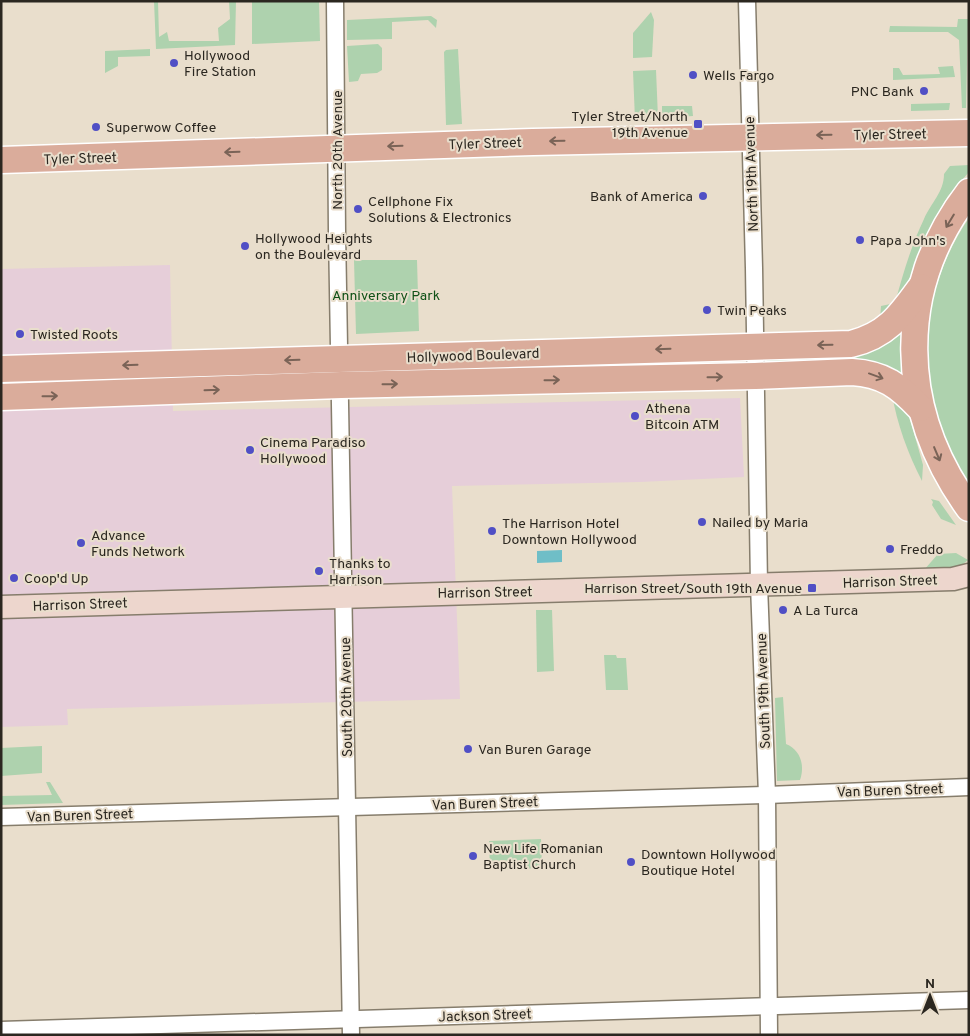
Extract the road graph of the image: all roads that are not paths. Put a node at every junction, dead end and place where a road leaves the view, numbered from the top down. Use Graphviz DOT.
graph roads {
  1 [pos="335,1"];
  2 [pos="747,1"];
  3 [pos="969,132"];
  4 [pos="749,136"];
  5 [pos="337,148"];
  6 [pos="1,160"];
  7 [pos="969,192"];
  8 [pos="921,288"];
  9 [pos="754,346"];
  10 [pos="341,359"];
  11 [pos="1,369"];
  12 [pos="755,376"];
  13 [pos="341,385"];
  14 [pos="1,398"];
  15 [pos="920,408"];
  16 [pos="969,508"];
  17 [pos="969,575"];
  18 [pos="759,585"];
  19 [pos="345,596"];
  20 [pos="1,607"];
  21 [pos="969,787"];
  22 [pos="766,795"];
  23 [pos="348,807"];
  24 [pos="1,817"];
  25 [pos="969,1000"];
  26 [pos="769,1006"];
  27 [pos="351,1027"];
  28 [pos="1,1030"];
  29 [pos="769,1035"];
  1 -- 5 [label="street, North 20th Avenue"];
  2 -- 4 [label="street, North 19th Avenue"];
  3 -- 4 [label="main road, Tyler Street, one-way"];
  4 -- 5 [label="main road, Tyler Street, one-way"];
  4 -- 9 [label="street, North 19th Avenue"];
  5 -- 6 [label="main road, Tyler Street, one-way"];
  5 -- 10 [label="street, North 20th Avenue"];
  7 -- 8 [label="main road, one-way"];
  8 -- 9 [label="main road, Hollywood Boulevard, one-way"];
  8 -- 15 [label="main road"];
  9 -- 10 [label="main road, Hollywood Boulevard, one-way"];
  9 -- 12 [label="street, South 19th Avenue"];
  10 -- 11 [label="main road, Hollywood Boulevard, one-way"];
  10 -- 13 [label="street, South 20th Avenue"];
  13 -- 12 [label="main road, Hollywood Boulevard, one-way"];
  12 -- 15 [label="main road, Hollywood Boulevard, one-way"];
  12 -- 18 [label="street, South 19th Avenue"];
  14 -- 13 [label="main road, Hollywood Boulevard, one-way"];
  13 -- 19 [label="street, South 20th Avenue"];
  15 -- 16 [label="main road, one-way"];
  17 -- 18 [label="main road, Harrison Street"];
  18 -- 19 [label="main road, Harrison Street"];
  18 -- 22 [label="street, South 19th Avenue"];
  19 -- 20 [label="main road, Harrison Street"];
  19 -- 23 [label="street, South 20th Avenue"];
  21 -- 22 [label="street, Van Buren Street"];
  22 -- 23 [label="street, Van Buren Street"];
  22 -- 26 [label="street, South 19th Avenue"];
  23 -- 24 [label="street, Van Buren Street"];
  23 -- 27 [label="street, South 20th Avenue"];
  25 -- 26 [label="street, Jackson Street"];
  26 -- 27 [label="street, Jackson Street"];
  26 -- 29 [label="street, South 19th Avenue"];
  27 -- 28 [label="street, Jackson Street"];
}
